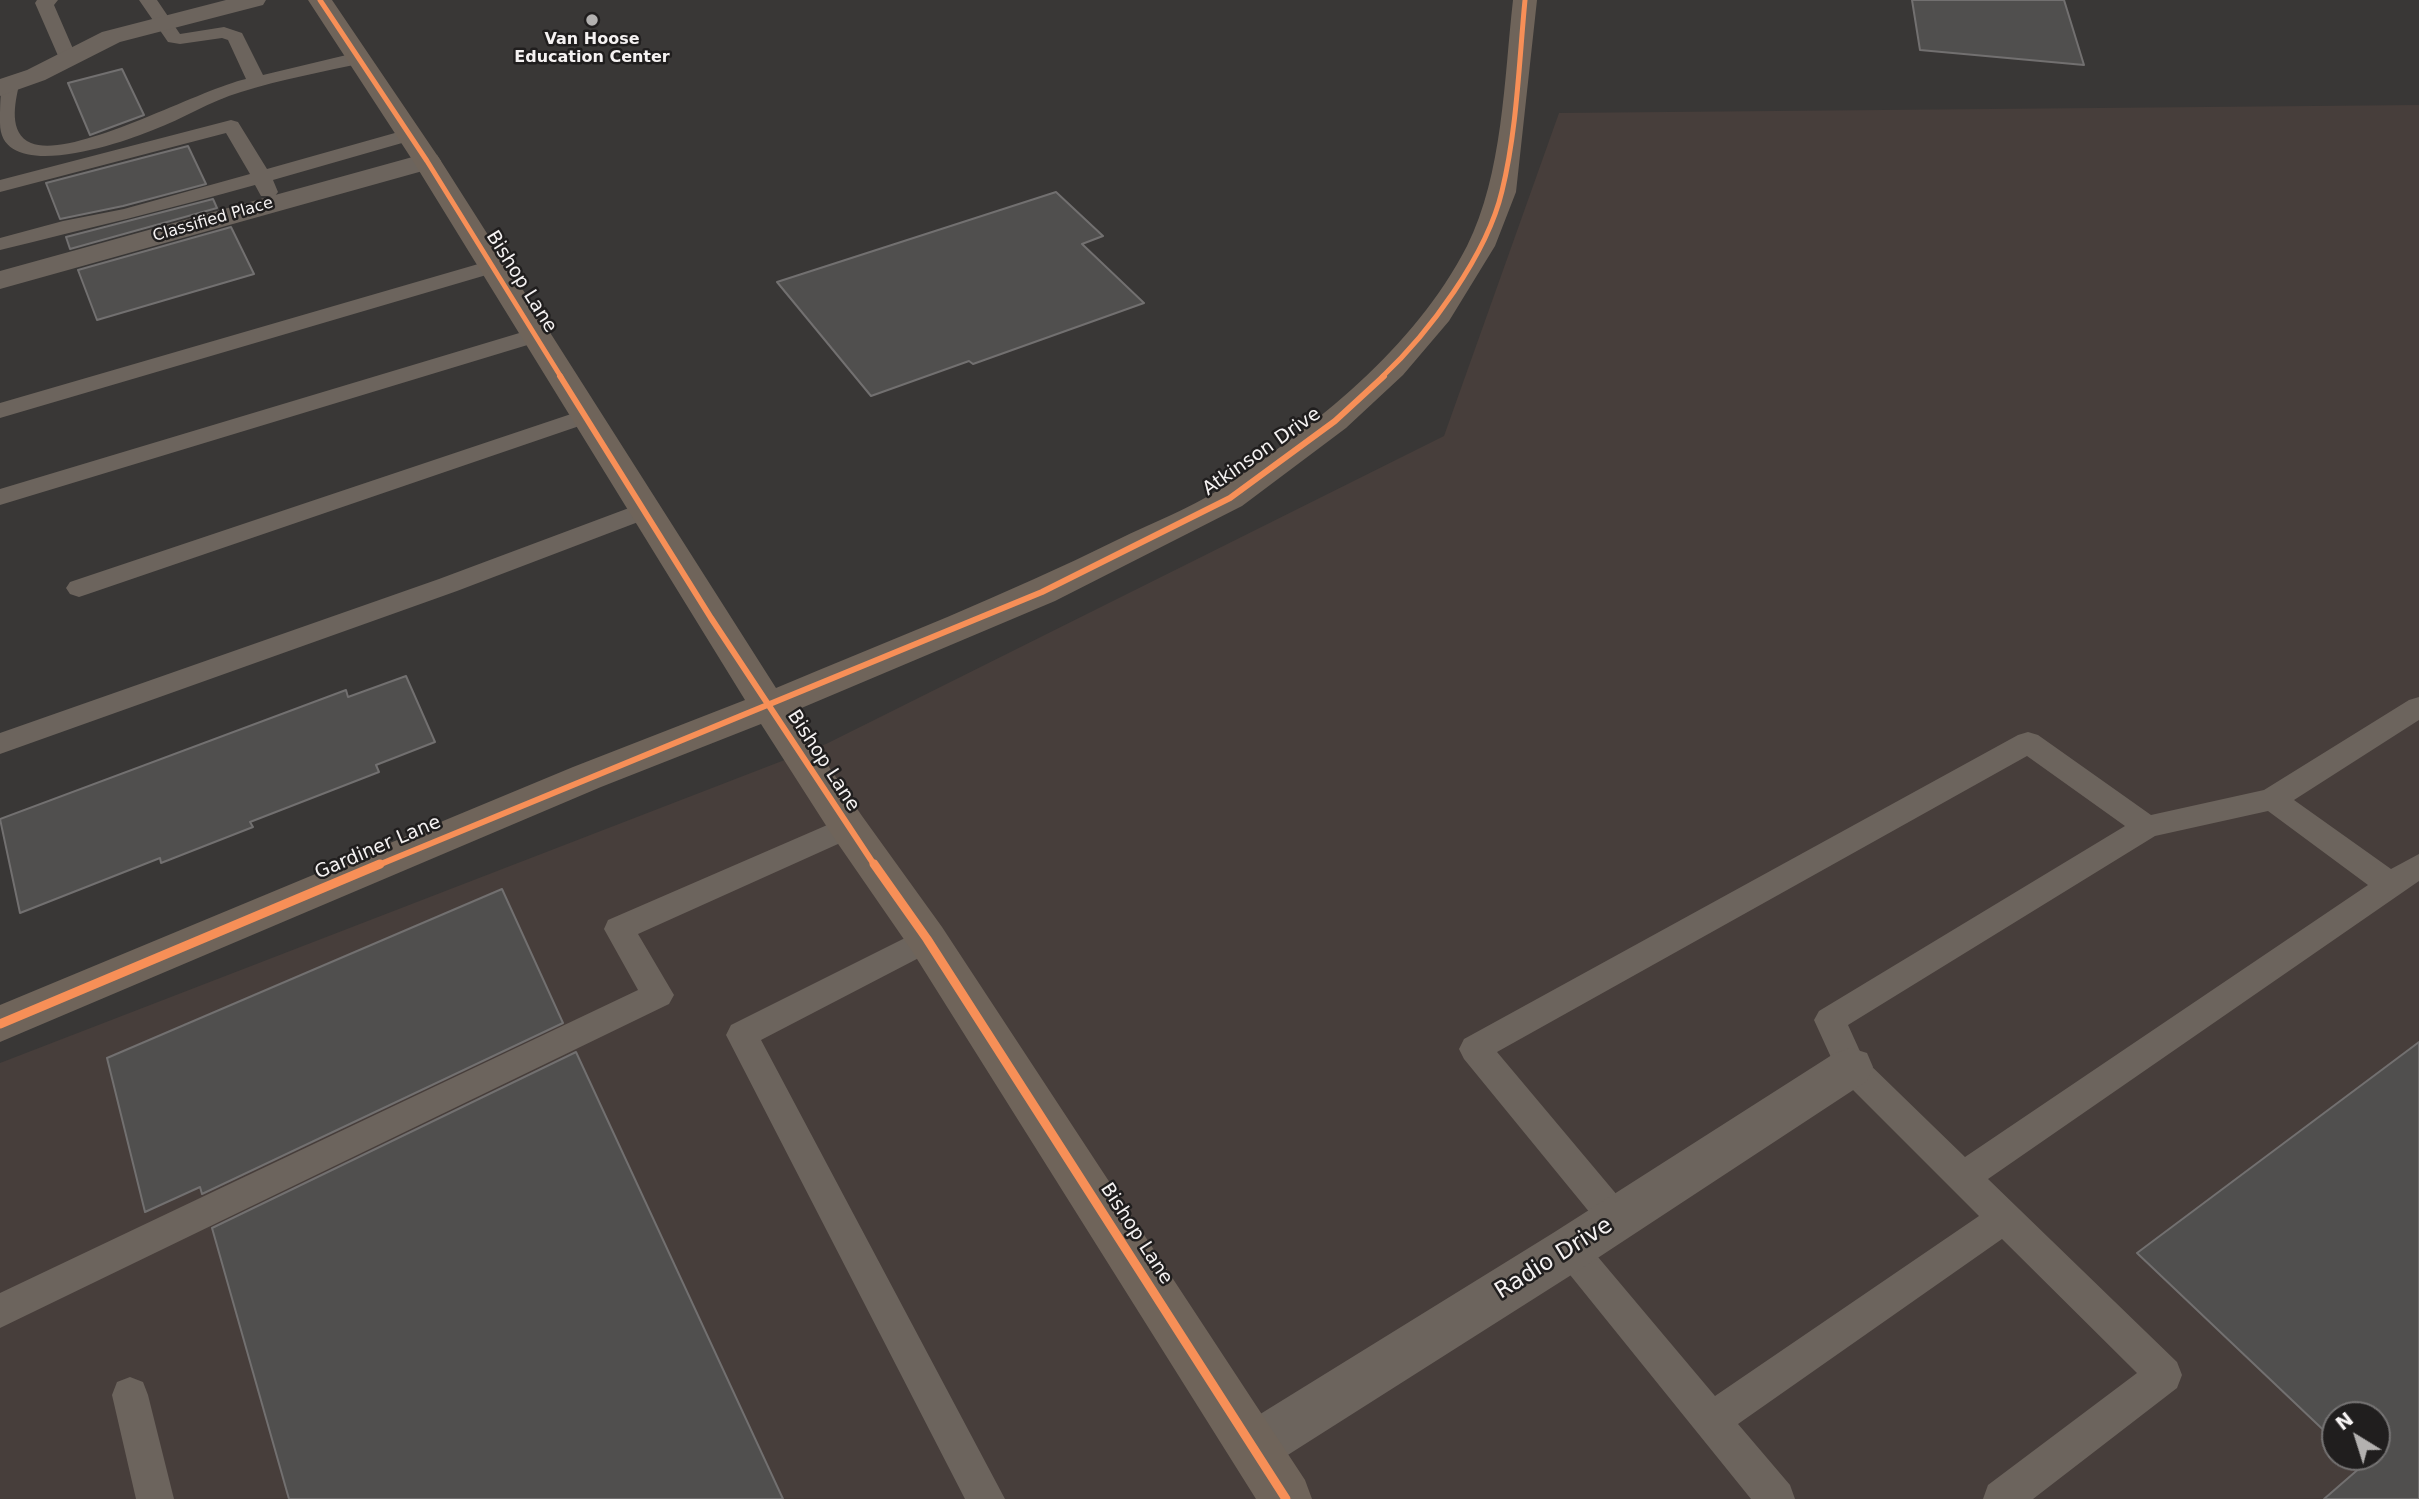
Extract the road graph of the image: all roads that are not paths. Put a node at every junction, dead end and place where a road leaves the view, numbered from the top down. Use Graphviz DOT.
graph roads {
  1 [pos="49,0"];
  2 [pos="148,0"];
  3 [pos="254,0"];
  4 [pos="320,0"];
  5 [pos="1525,0"];
  6 [pos="163,22"];
  7 [pos="68,58"];
  8 [pos="359,58"];
  9 [pos="257,83"];
  10 [pos="5,86"];
  11 [pos="409,135"];
  12 [pos="427,161"];
  13 [pos="262,177"];
  14 [pos="0,186"];
  15 [pos="273,204"];
  16 [pos="0,244"];
  17 [pos="492,266"];
  18 [pos="0,280"];
  19 [pos="536,335"];
  20 [pos="0,411"];
  21 [pos="586,416"];
  22 [pos="0,497"];
  23 [pos="645,510"];
  24 [pos="79,588"];
  25 [pos="769,706"];
  26 [pos="2419,707"];
  27 [pos="0,744"];
  28 [pos="2272,799"];
  29 [pos="848,827"];
  30 [pos="2147,827"];
  31 [pos="2419,866"];
  32 [pos="2390,885"];
  33 [pos="927,939"];
  34 [pos="0,1024"];
  35 [pos="1851,1067"];
  36 [pos="1964,1176"];
  37 [pos="2005,1217"];
  38 [pos="1616,1219"];
  39 [pos="1570,1249"];
  40 [pos="0,1311"];
  41 [pos="130,1395"];
  42 [pos="1711,1421"];
  43 [pos="1254,1447"];
  44 [pos="1278,1496"];
  45 [pos="155,1499"];
  46 [pos="986,1499"];
  47 [pos="1776,1499"];
  48 [pos="2002,1499"];
  1 -- 7 [label="lane"];
  2 -- 6 [label="lane"];
  3 -- 6 [label="street"];
  4 -- 8 [label="street, Bishop Lane"];
  5 -- 25 [label="street, Atkinson Drive"];
  6 -- 7 [label="street"];
  6 -- 9 [label="lane"];
  7 -- 10 [label="street"];
  8 -- 9 [label="lane"];
  8 -- 11 [label="street, Bishop Lane"];
  9 -- 10 [label="lane"];
  11 -- 12 [label="street, Bishop Lane"];
  11 -- 13 [label="lane"];
  12 -- 15 [label="street, Classified Place"];
  12 -- 17 [label="street, Bishop Lane"];
  13 -- 14 [label="lane"];
  13 -- 15 [label="lane"];
  13 -- 16 [label="lane"];
  15 -- 18 [label="street, Classified Place"];
  17 -- 19 [label="street, Bishop Lane"];
  17 -- 20 [label="lane"];
  19 -- 21 [label="street, Bishop Lane"];
  19 -- 22 [label="lane"];
  21 -- 23 [label="street, Bishop Lane"];
  21 -- 24 [label="lane"];
  23 -- 25 [label="street, Bishop Lane"];
  23 -- 27 [label="lane"];
  25 -- 29 [label="street, Bishop Lane"];
  25 -- 34 [label="street, Gardiner Lane"];
  26 -- 28 [label="lane"];
  28 -- 30 [label="lane"];
  28 -- 32 [label="lane"];
  29 -- 33 [label="street, Bishop Lane"];
  29 -- 40 [label="lane"];
  30 -- 35 [label="lane"];
  30 -- 38 [label="lane"];
  31 -- 32 [label="lane"];
  32 -- 36 [label="lane"];
  33 -- 43 [label="street, Bishop Lane"];
  33 -- 46 [label="lane"];
  35 -- 36 [label="lane"];
  35 -- 38 [label="street, Radio Drive"];
  36 -- 37 [label="lane"];
  37 -- 42 [label="lane"];
  37 -- 48 [label="lane"];
  38 -- 39 [label="street, Radio Drive"];
  39 -- 42 [label="lane"];
  39 -- 43 [label="street, Radio Drive"];
  41 -- 45 [label="lane"];
  42 -- 47 [label="lane"];
  43 -- 44 [label="street, Bishop Lane"];
}
